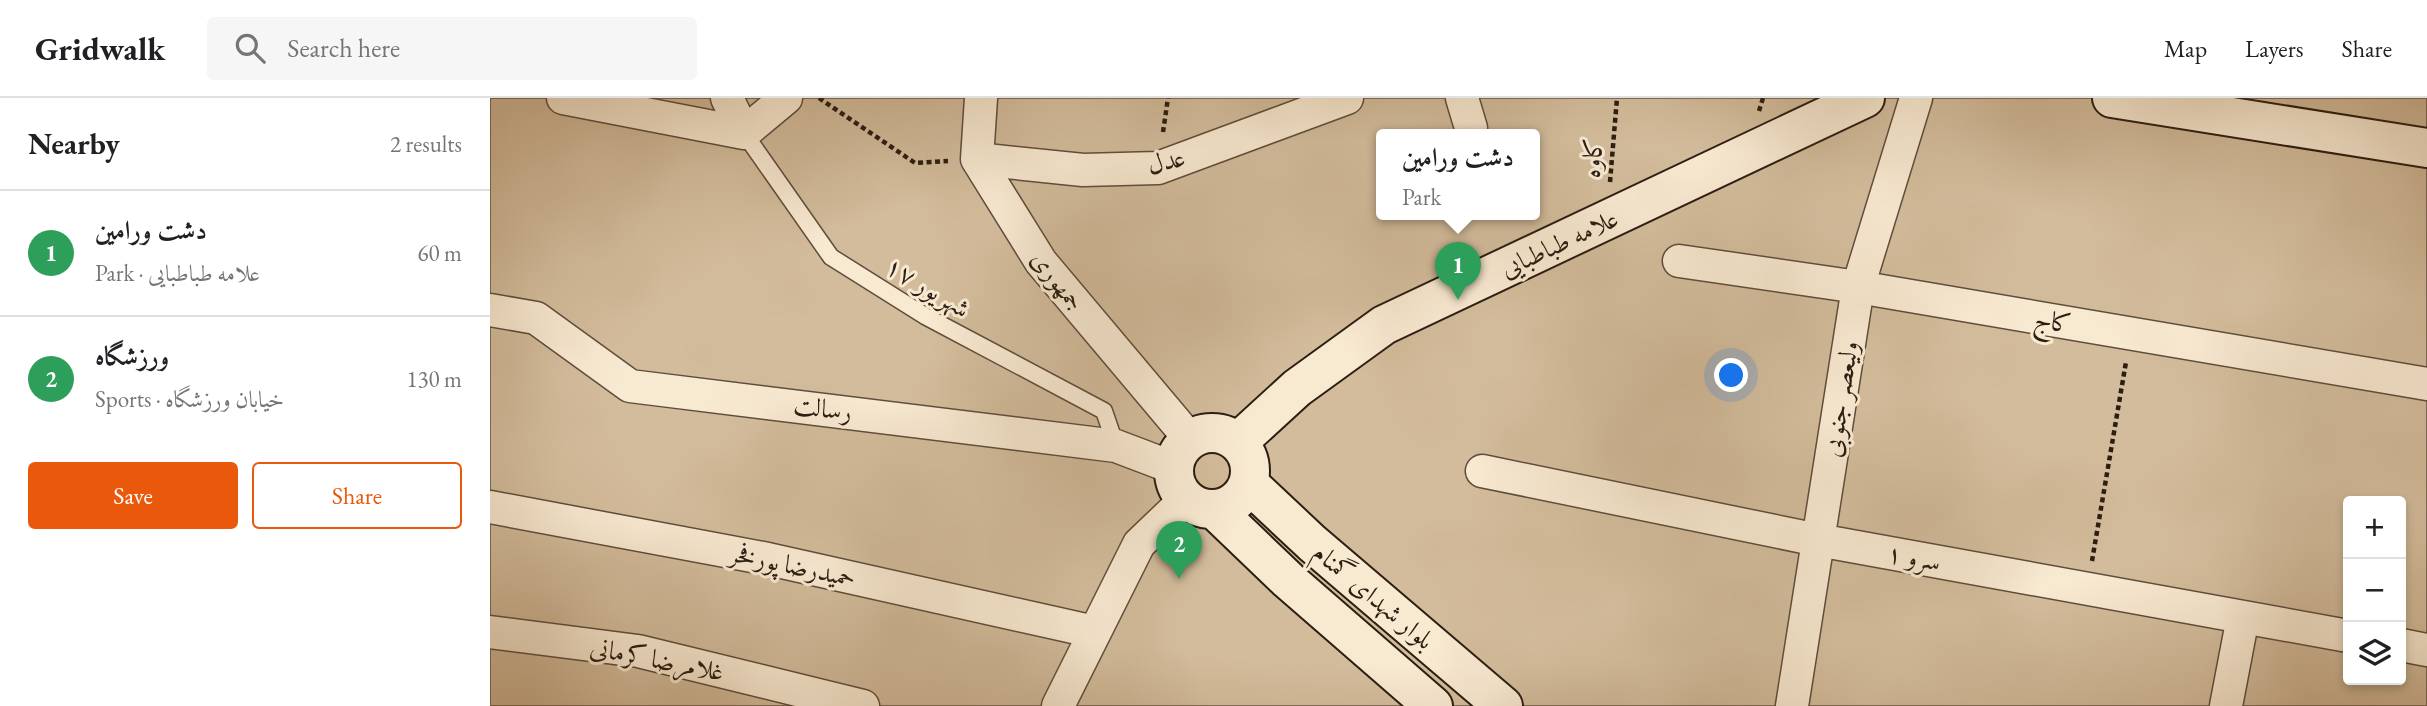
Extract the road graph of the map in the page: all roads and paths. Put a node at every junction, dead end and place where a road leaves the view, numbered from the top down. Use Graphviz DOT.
graph roads {
  1 [pos="563,98"];
  2 [pos="727,98"];
  3 [pos="786,98"];
  4 [pos="819,98"];
  5 [pos="981,98"];
  6 [pos="1347,98"];
  7 [pos="1462,98"];
  8 [pos="1617,98"];
  9 [pos="1865,98"];
  10 [pos="1916,98"];
  11 [pos="2112,98"];
  12 [pos="1471,128"];
  13 [pos="744,133"];
  14 [pos="2427,148"];
  15 [pos="977,159"];
  16 [pos="1606,221"];
  17 [pos="1679,261"];
  18 [pos="1858,287"];
  19 [pos="490,310"];
  20 [pos="2131,335"];
  21 [pos="2427,384"];
  22 [pos="1238,442"];
  23 [pos="1116,446"];
  24 [pos="1482,471"];
  25 [pos="1191,479"];
  26 [pos="1248,483"];
  27 [pos="490,508"];
  28 [pos="1818,540"];
  29 [pos="2087,589"];
  30 [pos="2243,617"];
  31 [pos="490,632"];
  32 [pos="1095,632"];
  33 [pos="2343,635"];
  34 [pos="2406,646"];
  35 [pos="2427,650"];
  36 [pos="863,706"];
  37 [pos="1058,706"];
  38 [pos="1433,706"];
  39 [pos="1503,706"];
  40 [pos="1792,706"];
  41 [pos="2225,706"];
  1 -- 13 [label="street"];
  2 -- 13 [label="street"];
  3 -- 13 [label="street"];
  4 -- 15 [label="path"];
  5 -- 15 [label="street"];
  6 -- 15 [label="street, عدل"];
  7 -- 12 [label="street"];
  8 -- 16 [label="path, کاوه"];
  9 -- 16 [label="street, علامه طباطبایی"];
  10 -- 18 [label="street, ولیعصر جنوبی"];
  11 -- 14 [label="street"];
  13 -- 23 [label="lane, ۱۷ شهریور"];
  15 -- 25 [label="street, جمهوری"];
  16 -- 22 [label="street, علامه طباطبایی"];
  17 -- 18 [label="street, کاج"];
  18 -- 20 [label="street, کاج"];
  18 -- 28 [label="street, ولیعصر جنوبی"];
  19 -- 23 [label="street, رسالت"];
  20 -- 21 [label="street, کاج"];
  20 -- 29 [label="path"];
  22 -- 25 [label="street"];
  22 -- 26 [label="street"];
  23 -- 25 [label="street, رسالت"];
  24 -- 28 [label="street, سرو ۱"];
  25 -- 26 [label="street"];
  25 -- 32 [label="street"];
  25 -- 38 [label="street, بلوار شهدای گمنام"];
  26 -- 39 [label="street, بلوار شهدای گمنام"];
  27 -- 32 [label="street, حمیدرضا پورفخر"];
  28 -- 29 [label="street, سرو ۱"];
  28 -- 40 [label="street, ولیعصر جنوبی"];
  29 -- 30 [label="street, سرو ۱"];
  30 -- 33 [label="street, سرو ۱"];
  30 -- 41 [label="street"];
  31 -- 36 [label="street, غلامرضا کرمانی"];
  32 -- 37 [label="street"];
  34 -- 35 [label="street"];
}
